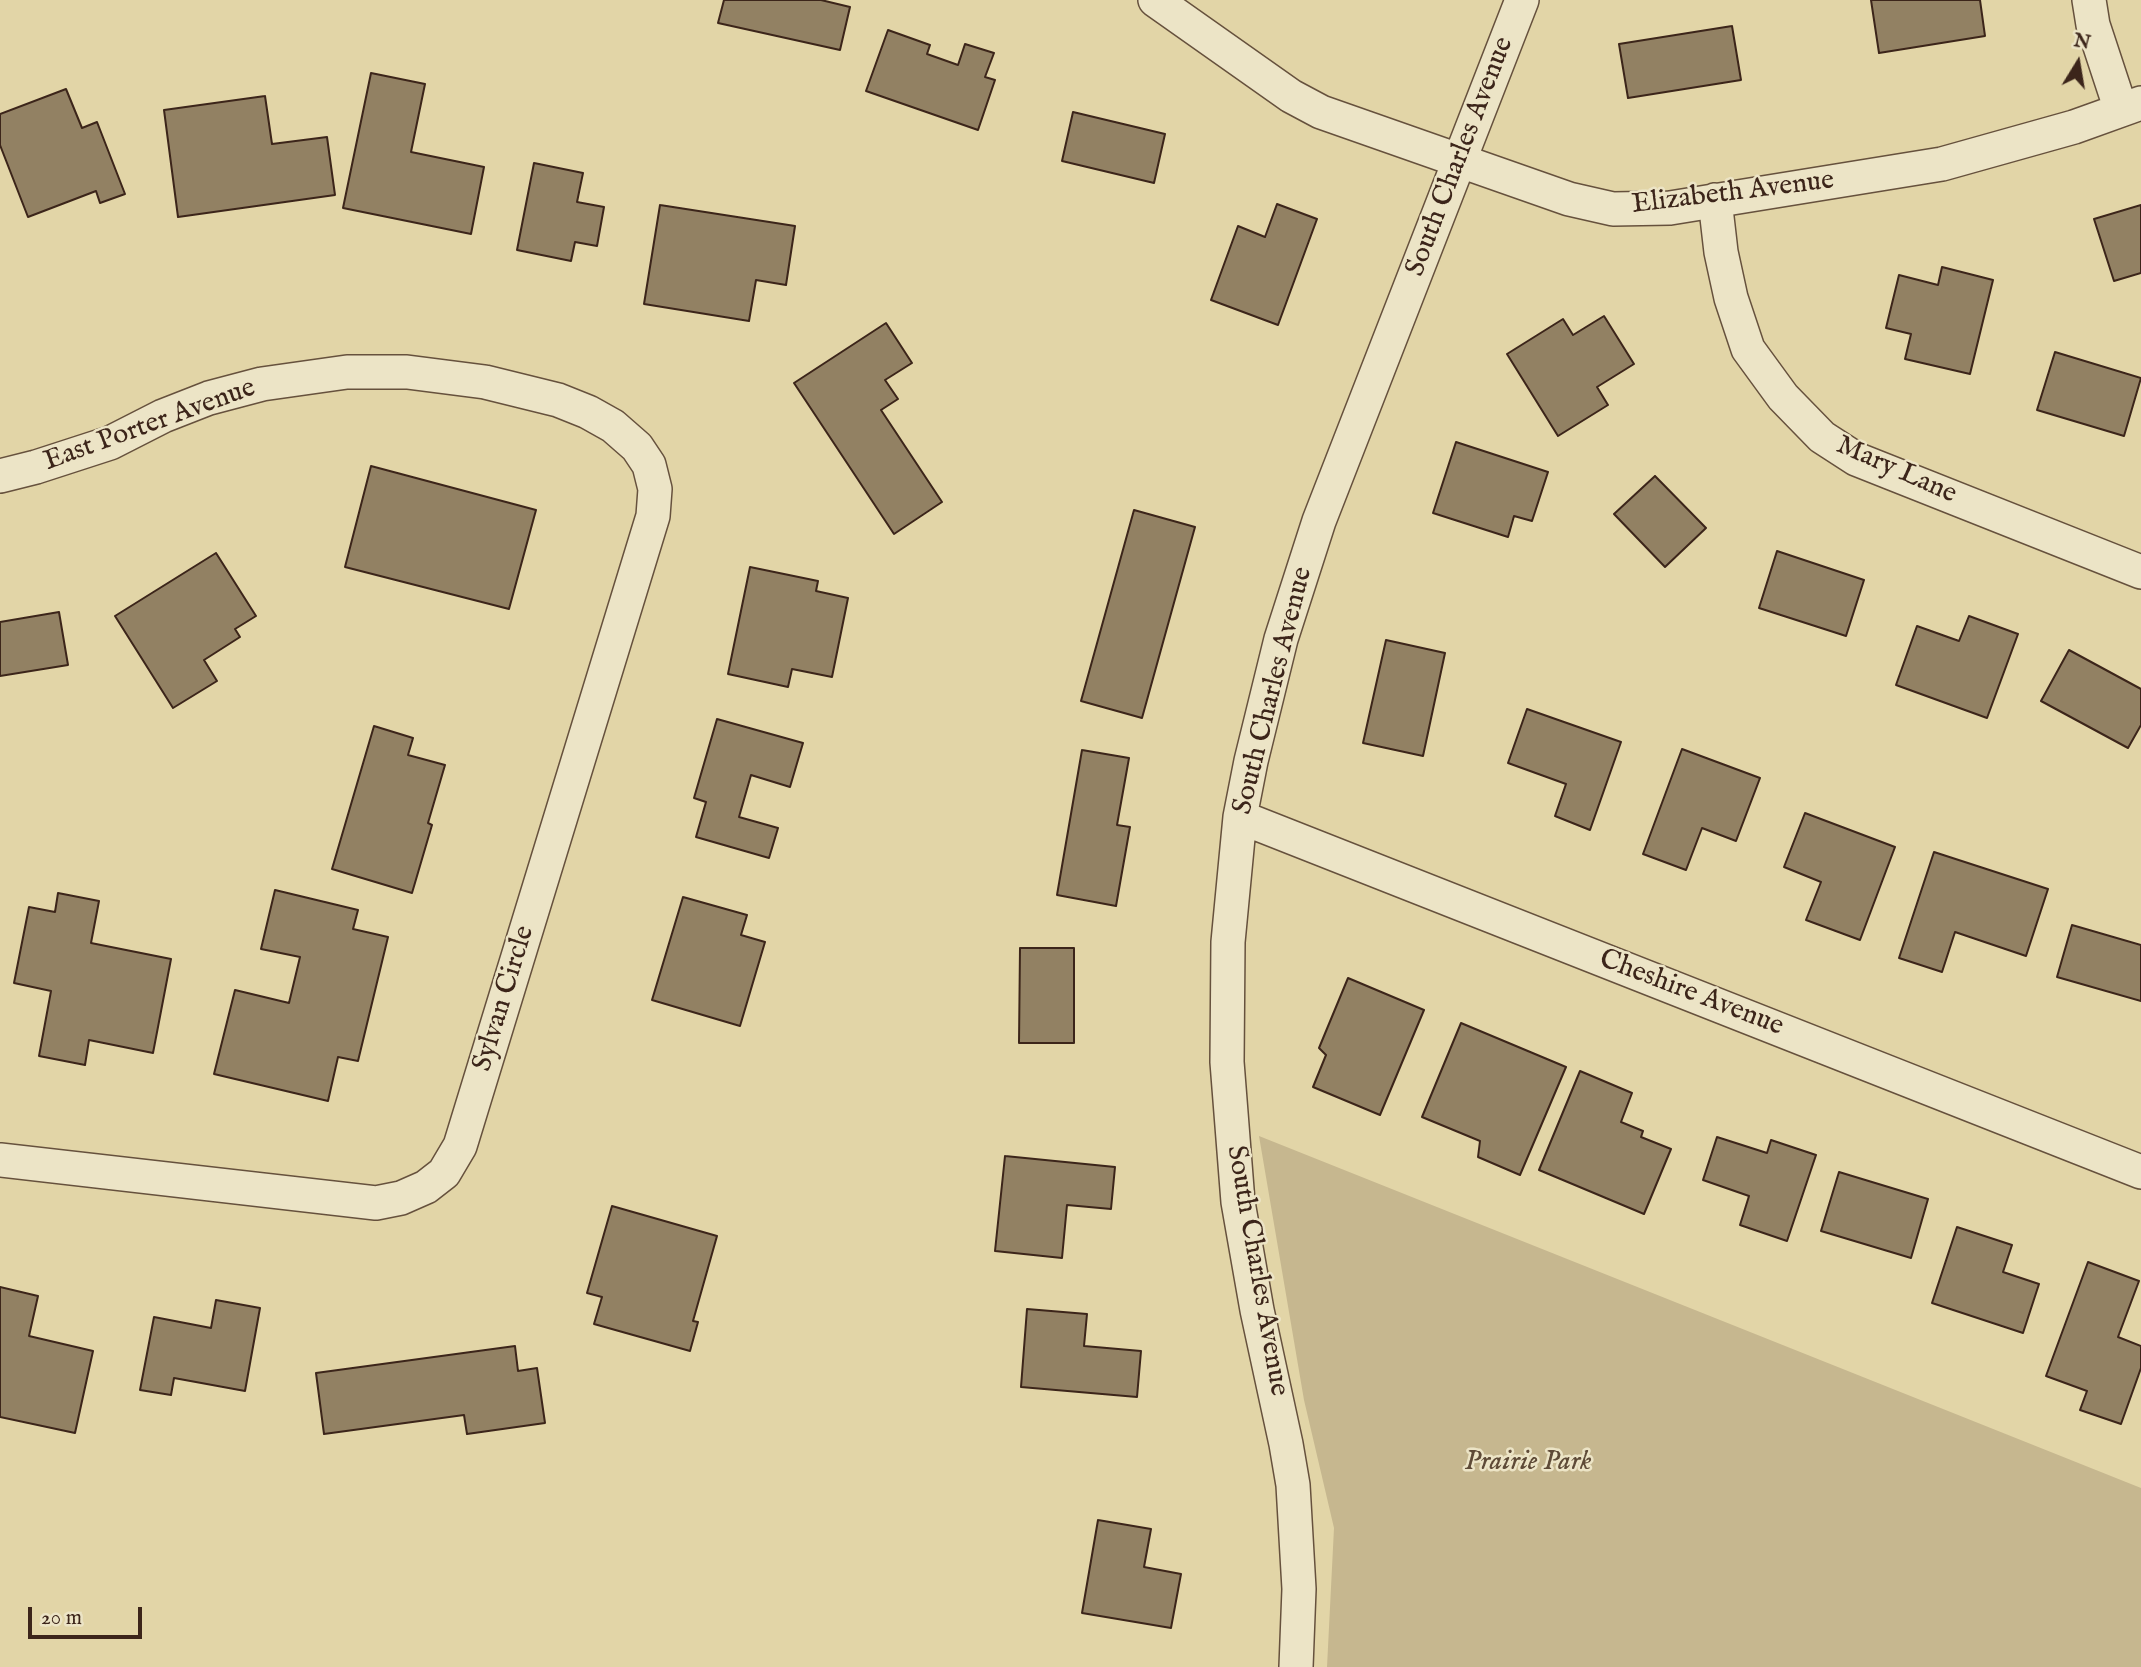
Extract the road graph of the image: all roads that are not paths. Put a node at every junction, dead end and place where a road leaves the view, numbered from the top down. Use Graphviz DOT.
graph roads {
  1 [pos="1155,0"];
  2 [pos="1522,0"];
  3 [pos="2089,0"];
  4 [pos="2131,106"];
  5 [pos="1459,162"];
  6 [pos="1715,200"];
  7 [pos="588,412"];
  8 [pos="0,475"];
  9 [pos="2141,572"];
  10 [pos="1240,817"];
  11 [pos="0,1160"];
  12 [pos="2141,1172"];
  13 [pos="1296,1667"];
  1 -- 5 [label="street, Elizabeth Avenue"];
  2 -- 5 [label="street, South Charles Avenue"];
  3 -- 4 [label="street"];
  4 -- 6 [label="street, Elizabeth Avenue"];
  5 -- 6 [label="street, Elizabeth Avenue"];
  5 -- 10 [label="street, South Charles Avenue"];
  6 -- 9 [label="street, Mary Lane"];
  7 -- 8 [label="street, East Porter Avenue"];
  7 -- 11 [label="street, Sylvan Circle"];
  10 -- 12 [label="street, Cheshire Avenue"];
  10 -- 13 [label="street, South Charles Avenue"];
}
